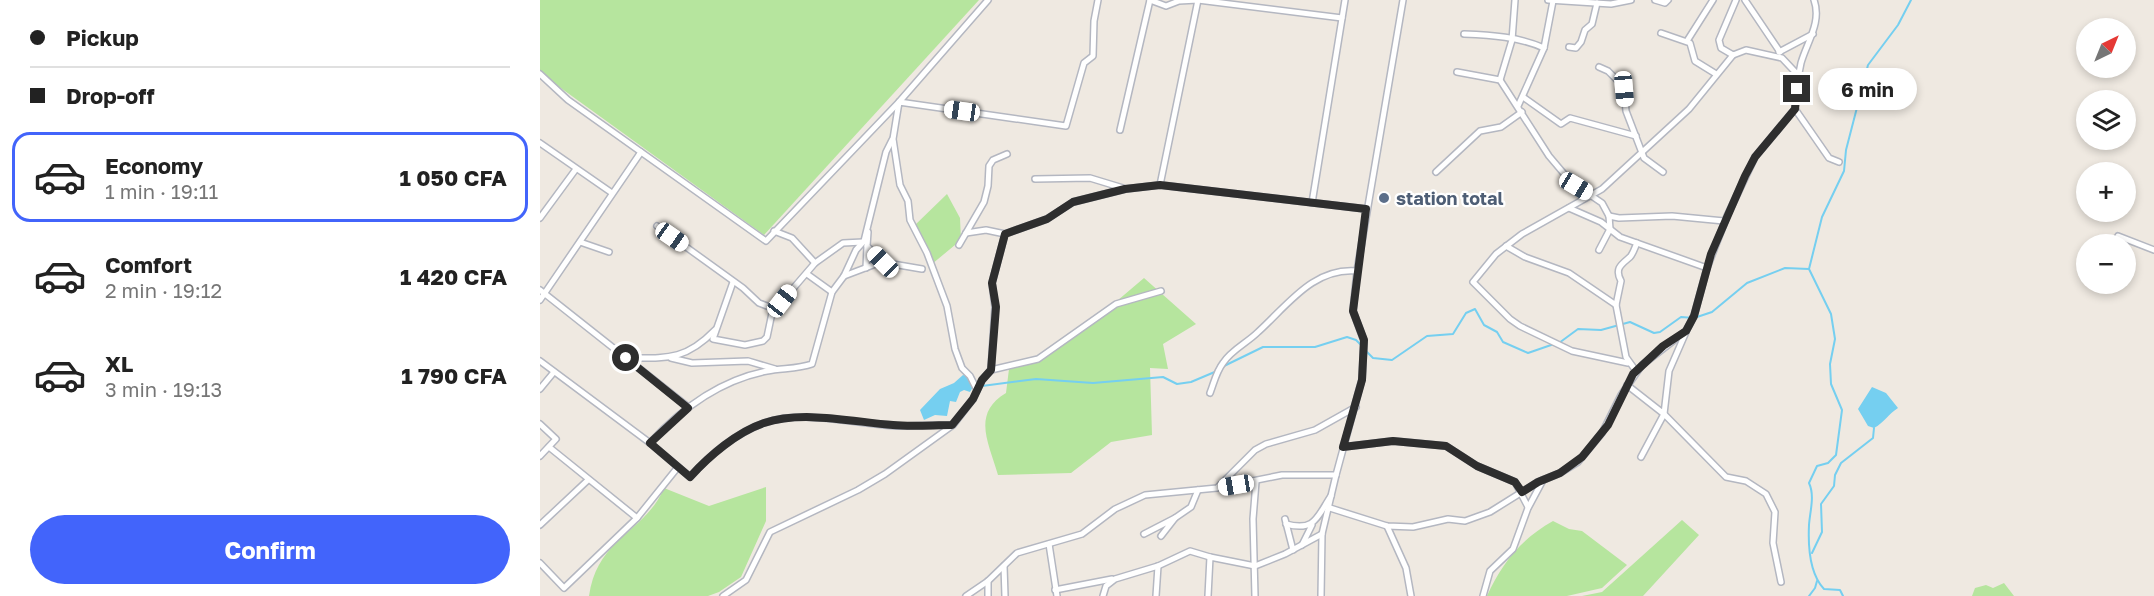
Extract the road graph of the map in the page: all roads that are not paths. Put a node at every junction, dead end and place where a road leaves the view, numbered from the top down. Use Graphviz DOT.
graph roads {
  1 [pos="988,0"];
  2 [pos="1098,0"];
  3 [pos="1150,0"];
  4 [pos="1198,0"];
  5 [pos="1345,0"];
  6 [pos="1403,0"];
  7 [pos="1515,0"];
  8 [pos="1550,0"];
  9 [pos="1631,0"];
  10 [pos="1654,0"];
  11 [pos="1668,0"];
  12 [pos="1713,0"];
  13 [pos="1736,0"];
  14 [pos="1745,0"];
  15 [pos="1814,0"];
  16 [pos="1597,3"];
  17 [pos="1342,18"];
  18 [pos="1661,33"];
  19 [pos="1464,34"];
  20 [pos="1812,34"];
  21 [pos="1512,40"];
  22 [pos="1686,41"];
  23 [pos="1569,47"];
  24 [pos="1544,48"];
  25 [pos="1780,51"];
  26 [pos="1733,55"];
  27 [pos="1772,55"];
  28 [pos="1599,67"];
  29 [pos="1457,72"];
  30 [pos="540,74"];
  31 [pos="1716,74"];
  32 [pos="1799,76"];
  33 [pos="1500,80"];
  34 [pos="1523,97"];
  35 [pos="899,102"];
  36 [pos="1518,106"];
  37 [pos="1795,109"];
  38 [pos="1522,112"];
  39 [pos="1120,130"];
  40 [pos="1636,136"];
  41 [pos="893,139"];
  42 [pos="540,143"];
  43 [pos="1642,150"];
  44 [pos="641,152"];
  45 [pos="1007,154"];
  46 [pos="1839,162"];
  47 [pos="576,169"];
  48 [pos="1436,172"];
  49 [pos="1663,172"];
  50 [pos="1035,179"];
  51 [pos="1160,185"];
  52 [pos="1125,189"];
  53 [pos="612,193"];
  54 [pos="1592,195"];
  55 [pos="1312,203"];
  56 [pos="1569,208"];
  57 [pos="1366,209"];
  58 [pos="1609,216"];
  59 [pos="540,218"];
  60 [pos="1724,222"];
  61 [pos="657,226"];
  62 [pos="1610,229"];
  63 [pos="774,231"];
  64 [pos="966,233"];
  65 [pos="1005,234"];
  66 [pos="580,242"];
  67 [pos="865,243"];
  68 [pos="1637,243"];
  69 [pos="2136,244"];
  70 [pos="959,245"];
  71 [pos="1506,246"];
  72 [pos="1599,250"];
  73 [pos="2154,250"];
  74 [pos="609,252"];
  75 [pos="883,262"];
  76 [pos="815,263"];
  77 [pos="866,268"];
  78 [pos="1707,268"];
  79 [pos="922,269"];
  80 [pos="1357,271"];
  81 [pos="807,274"];
  82 [pos="844,276"];
  83 [pos="734,282"];
  84 [pos="1161,291"];
  85 [pos="542,292"];
  86 [pos="832,292"];
  87 [pos="540,300"];
  88 [pos="1616,305"];
  89 [pos="775,309"];
  90 [pos="717,328"];
  91 [pos="1686,331"];
  92 [pos="626,358"];
  93 [pos="671,358"];
  94 [pos="540,361"];
  95 [pos="1628,363"];
  96 [pos="776,370"];
  97 [pos="991,370"];
  98 [pos="1636,371"];
  99 [pos="554,372"];
  100 [pos="1627,385"];
  101 [pos="540,389"];
  102 [pos="977,390"];
  103 [pos="1210,393"];
  104 [pos="1356,407"];
  105 [pos="688,408"];
  106 [pos="1664,414"];
  107 [pos="540,424"];
  108 [pos="952,425"];
  109 [pos="650,443"];
  110 [pos="549,447"];
  111 [pos="1343,447"];
  112 [pos="540,456"];
  113 [pos="1641,457"];
  114 [pos="678,467"];
  115 [pos="1336,475"];
  116 [pos="1544,479"];
  117 [pos="588,480"];
  118 [pos="1256,483"];
  119 [pos="1217,488"];
  120 [pos="1198,490"];
  121 [pos="1522,492"];
  122 [pos="1332,495"];
  123 [pos="1528,507"];
  124 [pos="1330,508"];
  125 [pos="637,518"];
  126 [pos="1175,518"];
  127 [pos="540,525"];
  128 [pos="1312,525"];
  129 [pos="1387,526"];
  130 [pos="1144,534"];
  131 [pos="1322,534"];
  132 [pos="1161,537"];
  133 [pos="1049,544"];
  134 [pos="1302,545"];
  135 [pos="1293,550"];
  136 [pos="1210,557"];
  137 [pos="540,563"];
  138 [pos="1004,566"];
  139 [pos="1158,566"];
  140 [pos="1255,566"];
  141 [pos="1115,579"];
  142 [pos="988,581"];
  143 [pos="1781,582"];
  144 [pos="1056,594"];
  145 [pos="1322,595"];
  146 [pos="1409,595"];
  147 [pos="723,596"];
  148 [pos="966,596"];
  149 [pos="988,596"];
  150 [pos="1005,596"];
  151 [pos="1103,596"];
  152 [pos="1156,596"];
  153 [pos="1208,596"];
  154 [pos="1255,596"];
  155 [pos="1483,596"];
  1 -- 35 [label="street"];
  2 -- 35 [label="street"];
  3 -- 4 [label="street"];
  3 -- 39 [label="street"];
  4 -- 17 [label="street"];
  4 -- 51 [label="street"];
  5 -- 17 [label="street"];
  6 -- 57 [label="street"];
  7 -- 21 [label="street"];
  8 -- 16 [label="street"];
  8 -- 24 [label="street"];
  9 -- 16 [label="street"];
  10 -- 11 [label="street"];
  12 -- 22 [label="street"];
  13 -- 26 [label="street"];
  14 -- 25 [label="street"];
  15 -- 20 [label="street"];
  16 -- 23 [label="street"];
  17 -- 55 [label="street"];
  18 -- 22 [label="street"];
  19 -- 21 [label="street"];
  20 -- 25 [label="street"];
  20 -- 32 [label="street"];
  21 -- 24 [label="street"];
  21 -- 33 [label="street"];
  22 -- 31 [label="street"];
  24 -- 34 [label="street"];
  25 -- 27 [label="street"];
  26 -- 27 [label="street"];
  26 -- 31 [label="street"];
  27 -- 32 [label="street"];
  28 -- 40 [label="street"];
  29 -- 33 [label="street"];
  30 -- 44 [label="street"];
  31 -- 43 [label="street"];
  32 -- 37 [label="street"];
  33 -- 36 [label="street"];
  34 -- 36 [label="street"];
  34 -- 40 [label="street"];
  35 -- 41 [label="street"];
  35 -- 63 [label="street"];
  36 -- 38 [label="street"];
  37 -- 46 [label="street"];
  37 -- 60 [label="street"];
  38 -- 48 [label="street"];
  38 -- 54 [label="street"];
  40 -- 43 [label="street"];
  41 -- 67 [label="street"];
  41 -- 102 [label="street"];
  42 -- 47 [label="street"];
  43 -- 49 [label="street"];
  43 -- 54 [label="street"];
  44 -- 53 [label="street"];
  44 -- 63 [label="street"];
  45 -- 64 [label="street"];
  47 -- 53 [label="street"];
  47 -- 59 [label="street"];
  50 -- 52 [label="street"];
  51 -- 52 [label="street"];
  51 -- 55 [label="street"];
  52 -- 65 [label="street"];
  53 -- 66 [label="street"];
  54 -- 56 [label="street"];
  54 -- 58 [label="street"];
  55 -- 57 [label="street"];
  56 -- 62 [label="street"];
  56 -- 71 [label="street"];
  57 -- 80 [label="street"];
  58 -- 60 [label="street"];
  58 -- 62 [label="street"];
  60 -- 78 [label="street"];
  61 -- 83 [label="street"];
  62 -- 68 [label="street"];
  62 -- 72 [label="street"];
  63 -- 76 [label="street"];
  64 -- 65 [label="street"];
  64 -- 70 [label="street"];
  65 -- 97 [label="street"];
  66 -- 74 [label="street"];
  66 -- 85 [label="street"];
  67 -- 75 [label="street"];
  67 -- 76 [label="street"];
  67 -- 77 [label="street"];
  67 -- 82 [label="street"];
  68 -- 78 [label="street"];
  68 -- 88 [label="street"];
  69 -- 73 [label="street"];
  71 -- 88 [label="street"];
  71 -- 95 [label="street"];
  75 -- 77 [label="street"];
  75 -- 79 [label="street"];
  76 -- 81 [label="street"];
  77 -- 82 [label="street"];
  78 -- 91 [label="street"];
  80 -- 103 [label="street"];
  80 -- 104 [label="street"];
  81 -- 86 [label="street"];
  81 -- 89 [label="street"];
  82 -- 86 [label="street"];
  83 -- 89 [label="street"];
  83 -- 90 [label="street"];
  84 -- 97 [label="street"];
  85 -- 87 [label="street"];
  85 -- 92 [label="street"];
  86 -- 96 [label="street"];
  88 -- 95 [label="street"];
  89 -- 90 [label="street"];
  90 -- 93 [label="street"];
  91 -- 98 [label="street"];
  91 -- 106 [label="street"];
  92 -- 93 [label="street"];
  92 -- 105 [label="street"];
  93 -- 96 [label="street"];
  94 -- 99 [label="street"];
  95 -- 98 [label="street"];
  96 -- 105 [label="street"];
  97 -- 102 [label="street"];
  98 -- 100 [label="street"];
  99 -- 101 [label="street"];
  99 -- 109 [label="street"];
  100 -- 106 [label="street"];
  100 -- 116 [label="street"];
  102 -- 108 [label="street"];
  104 -- 111 [label="street"];
  104 -- 119 [label="street"];
  105 -- 109 [label="street"];
  106 -- 113 [label="street"];
  106 -- 143 [label="street"];
  107 -- 110 [label="street"];
  108 -- 114 [label="street"];
  108 -- 147 [label="street"];
  109 -- 114 [label="street"];
  110 -- 112 [label="street"];
  110 -- 117 [label="street"];
  111 -- 115 [label="street"];
  111 -- 121 [label="street"];
  114 -- 125 [label="street"];
  115 -- 118 [label="street"];
  115 -- 122 [label="street"];
  116 -- 121 [label="street"];
  116 -- 123 [label="street"];
  117 -- 125 [label="street"];
  117 -- 127 [label="street"];
  118 -- 119 [label="street"];
  118 -- 140 [label="street"];
  119 -- 120 [label="street"];
  120 -- 126 [label="street"];
  120 -- 133 [label="street"];
  121 -- 123 [label="street"];
  121 -- 129 [label="street"];
  122 -- 124 [label="street"];
  122 -- 128 [label="street"];
  123 -- 155 [label="street"];
  124 -- 129 [label="street"];
  124 -- 131 [label="street"];
  125 -- 137 [label="street"];
  126 -- 130 [label="street"];
  126 -- 132 [label="street"];
  128 -- 134 [label="street"];
  128 -- 135 [label="street"];
  129 -- 146 [label="street"];
  131 -- 134 [label="street"];
  131 -- 145 [label="street"];
  133 -- 138 [label="street"];
  133 -- 144 [label="street"];
  134 -- 135 [label="street"];
  135 -- 140 [label="street"];
  136 -- 139 [label="street"];
  136 -- 140 [label="street"];
  136 -- 153 [label="street"];
  138 -- 142 [label="street"];
  138 -- 150 [label="street"];
  139 -- 141 [label="street"];
  139 -- 152 [label="street"];
  140 -- 154 [label="street"];
  141 -- 144 [label="street"];
  141 -- 151 [label="street"];
  142 -- 148 [label="street"];
  142 -- 149 [label="street"];
}
